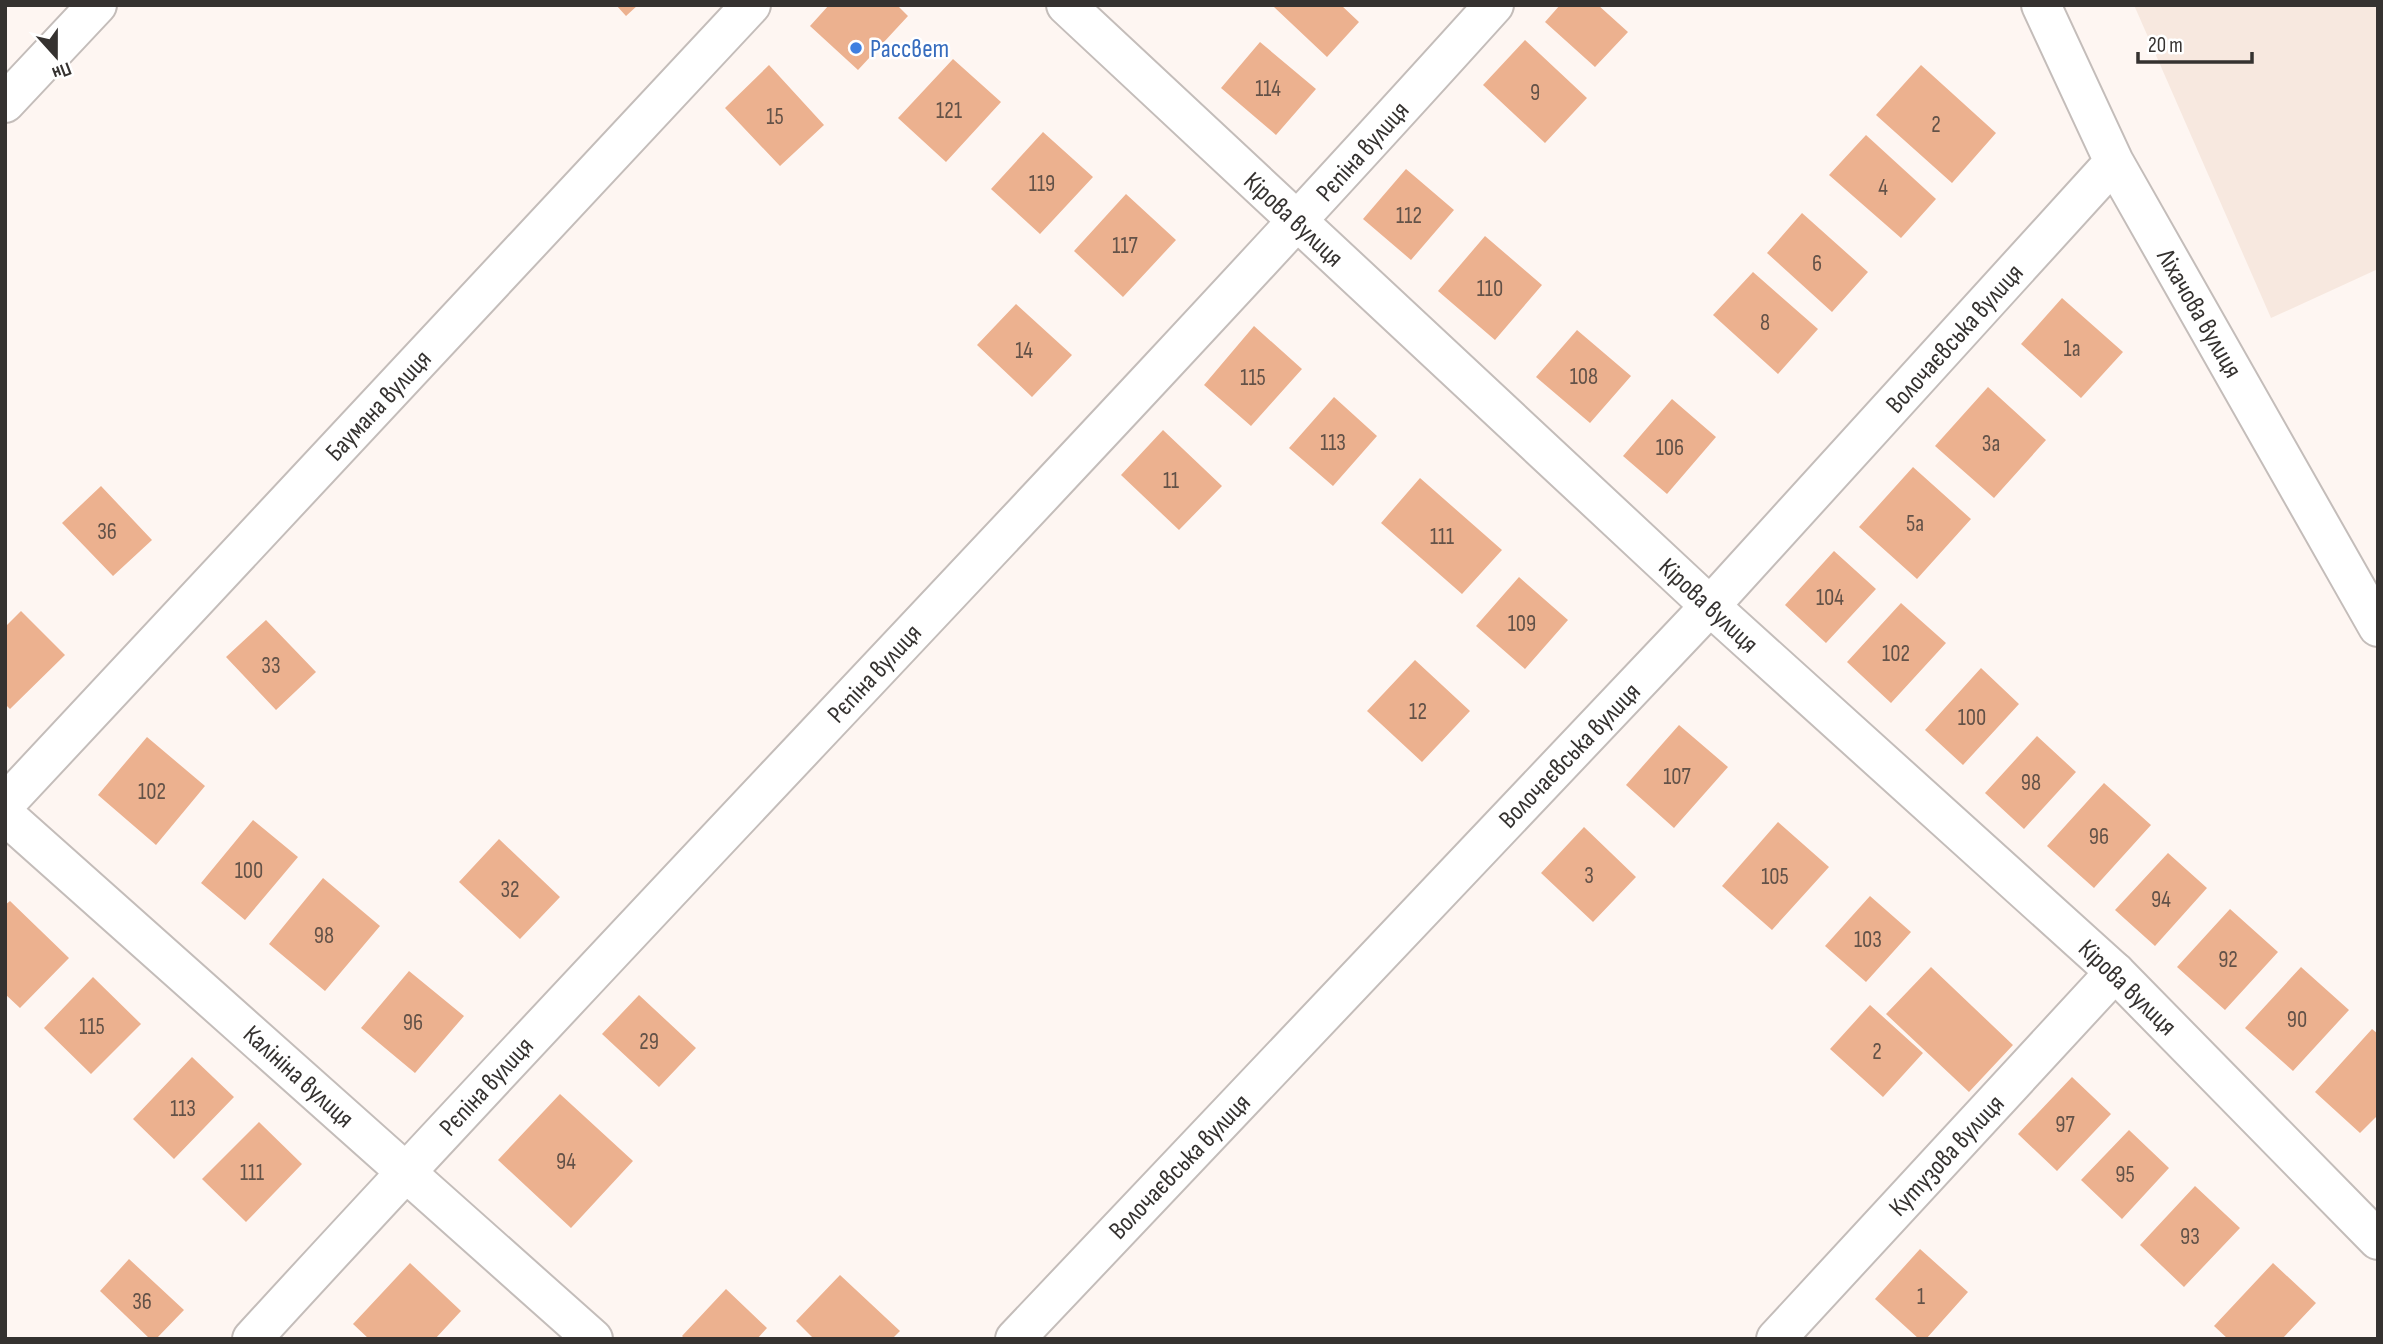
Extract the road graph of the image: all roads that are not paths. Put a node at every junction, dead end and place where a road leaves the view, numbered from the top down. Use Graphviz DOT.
graph roads {
  1 [pos="97,5"];
  2 [pos="751,5"];
  3 [pos="1066,5"];
  4 [pos="1494,5"];
  5 [pos="2041,5"];
  6 [pos="5,103"];
  7 [pos="2114,162"];
  8 [pos="1298,222"];
  9 [pos="1710,606"];
  10 [pos="2376,618"];
  11 [pos="5,804"];
  12 [pos="5,815"];
  13 [pos="2115,972"];
  14 [pos="406,1171"];
  15 [pos="2363,1209"];
  16 [pos="2378,1240"];
  17 [pos="252,1339"];
  18 [pos="593,1339"];
  19 [pos="1015,1339"];
  20 [pos="1776,1339"];
  1 -- 6 [label="street"];
  2 -- 11 [label="street, Баумана вулиця"];
  3 -- 8 [label="street, Кірова вулиця"];
  4 -- 8 [label="street, Рєпіна вулиця"];
  5 -- 7 [label="street, Ліхачова вулиця"];
  7 -- 9 [label="street, Волочаєвська вулиця"];
  7 -- 10 [label="street, Ліхачова вулиця"];
  8 -- 9 [label="street, Кірова вулиця"];
  8 -- 14 [label="street, Рєпіна вулиця"];
  9 -- 13 [label="street, Кірова вулиця"];
  9 -- 19 [label="street, Волочаєвська вулиця"];
  12 -- 14 [label="street, Калініна вулиця"];
  13 -- 15 [label="street, Кірова вулиця"];
  13 -- 20 [label="street, Кутузова вулиця"];
  14 -- 17 [label="street, Рєпіна вулиця"];
  14 -- 18 [label="street, Калініна вулиця"];
  15 -- 16 [label="street, Кірова вулиця"];
}
